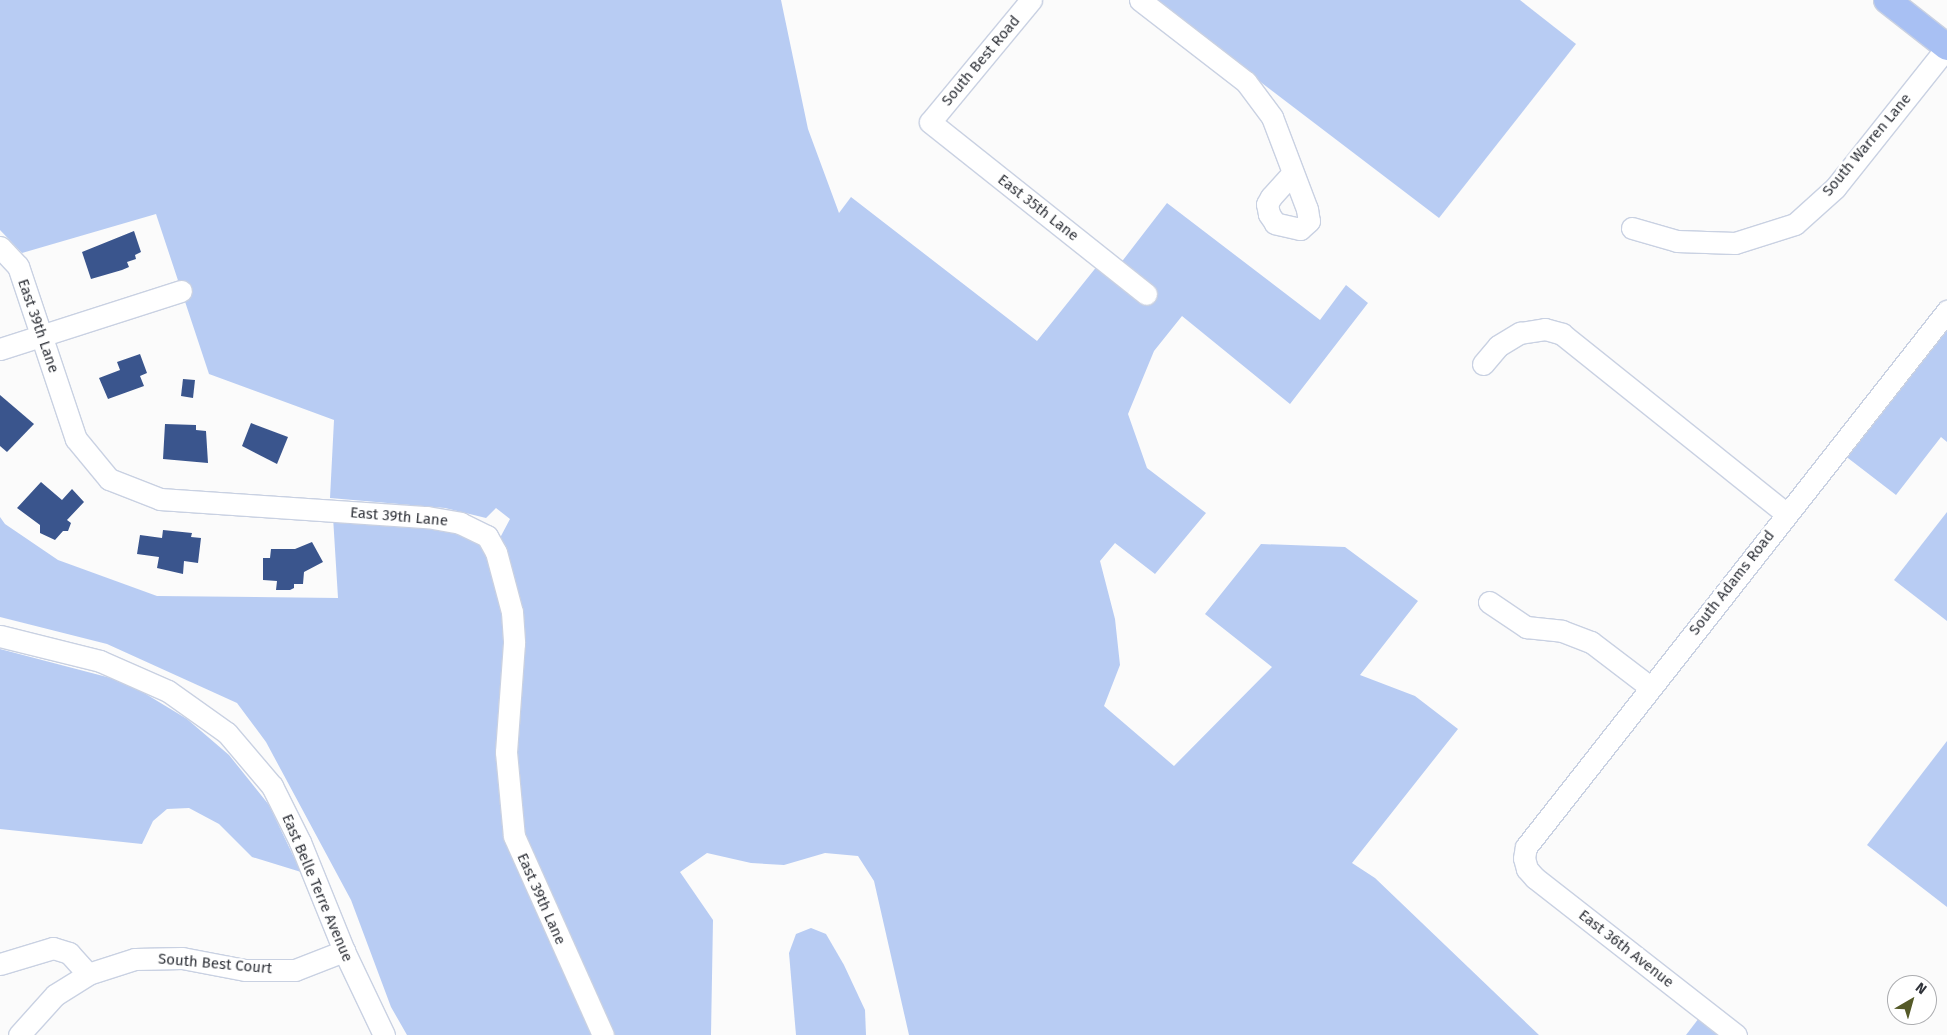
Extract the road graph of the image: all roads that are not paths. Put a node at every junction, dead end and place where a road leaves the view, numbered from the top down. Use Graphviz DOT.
graph roads {
  1 [pos="1031,0"];
  2 [pos="1140,0"];
  3 [pos="1887,0"];
  4 [pos="1947,47"];
  5 [pos="930,122"];
  6 [pos="1292,174"];
  7 [pos="1632,228"];
  8 [pos="0,247"];
  9 [pos="181,291"];
  10 [pos="1146,294"];
  11 [pos="1947,311"];
  12 [pos="41,336"];
  13 [pos="0,349"];
  14 [pos="1483,364"];
  15 [pos="1787,514"];
  16 [pos="1489,602"];
  17 [pos="0,636"];
  18 [pos="1650,687"];
  19 [pos="1524,858"];
  20 [pos="344,952"];
  21 [pos="0,964"];
  22 [pos="88,974"];
  23 [pos="19,1035"];
  24 [pos="384,1035"];
  25 [pos="602,1035"];
  26 [pos="1736,1035"];
  1 -- 5 [label="street, South Best Road"];
  2 -- 6 [label="street"];
  3 -- 4 [label="main road"];
  4 -- 7 [label="street, South Warren Lane"];
  5 -- 10 [label="street, East 35th Lane"];
  8 -- 12 [label="street, East 39th Lane"];
  9 -- 12 [label="street"];
  11 -- 15 [label="street, South Adams Road"];
  12 -- 13 [label="street"];
  12 -- 25 [label="street, East 39th Lane"];
  14 -- 15 [label="street"];
  15 -- 18 [label="street, South Adams Road"];
  16 -- 18 [label="street"];
  17 -- 20 [label="street, East Belle Terre Avenue"];
  18 -- 19 [label="street, South Adams Road"];
  19 -- 26 [label="street, East 36th Avenue"];
  20 -- 22 [label="street, South Best Court"];
  20 -- 24 [label="street, East Belle Terre Avenue"];
  21 -- 22 [label="street"];
  22 -- 23 [label="street, South Best Court"];
}
